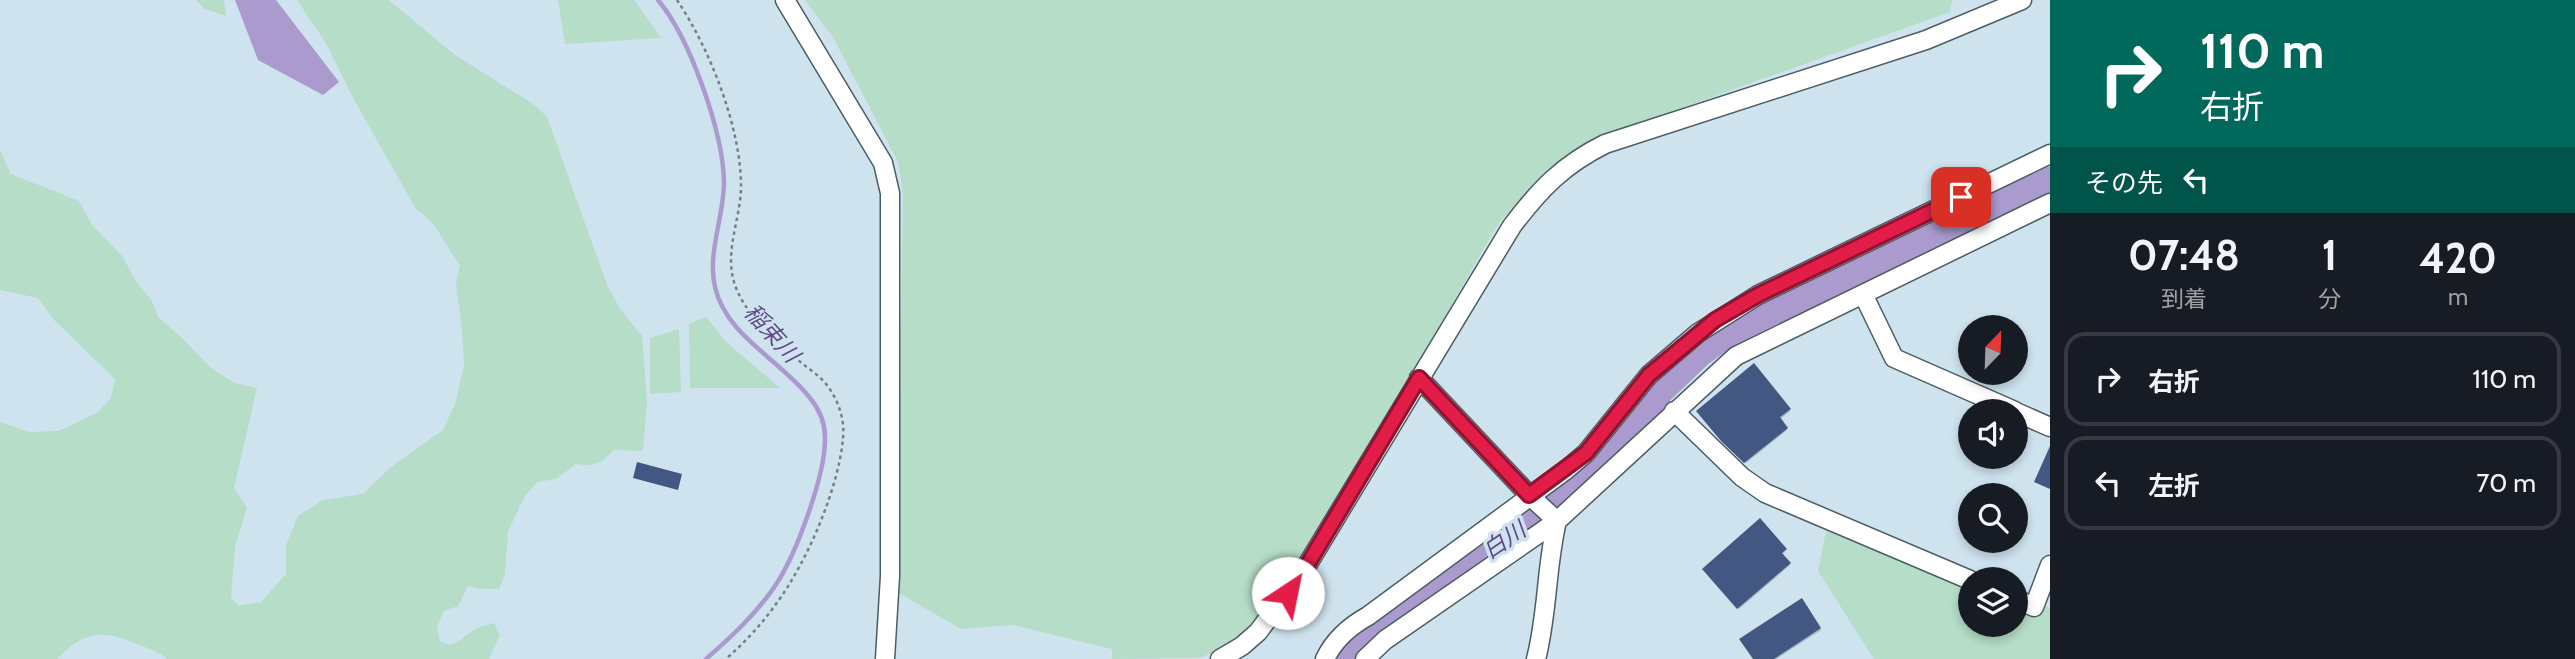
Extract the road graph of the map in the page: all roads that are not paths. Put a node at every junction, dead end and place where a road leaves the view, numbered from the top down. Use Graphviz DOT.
graph roads {
  1 [pos="785,0"];
  2 [pos="2022,0"];
  3 [pos="2050,154"];
  4 [pos="2050,203"];
  5 [pos="1863,294"];
  6 [pos="1419,378"];
  7 [pos="1986,399"];
  8 [pos="1674,411"];
  9 [pos="2028,418"];
  10 [pos="2050,427"];
  11 [pos="1529,495"];
  12 [pos="1557,521"];
  13 [pos="2050,565"];
  14 [pos="1958,575"];
  15 [pos="2028,604"];
  16 [pos="885,659"];
  17 [pos="1220,659"];
  18 [pos="1325,659"];
  19 [pos="1365,659"];
  20 [pos="1536,659"];
  1 -- 16 [label="street"];
  2 -- 6 [label="street"];
  3 -- 11 [label="street"];
  4 -- 5 [label="street"];
  5 -- 7 [label="street"];
  5 -- 8 [label="street"];
  6 -- 11 [label="street"];
  6 -- 17 [label="street"];
  8 -- 12 [label="street"];
  8 -- 14 [label="street"];
  9 -- 10 [label="street"];
  11 -- 12 [label="street"];
  11 -- 18 [label="street"];
  12 -- 19 [label="street"];
  12 -- 20 [label="street"];
  13 -- 15 [label="street"];
}
